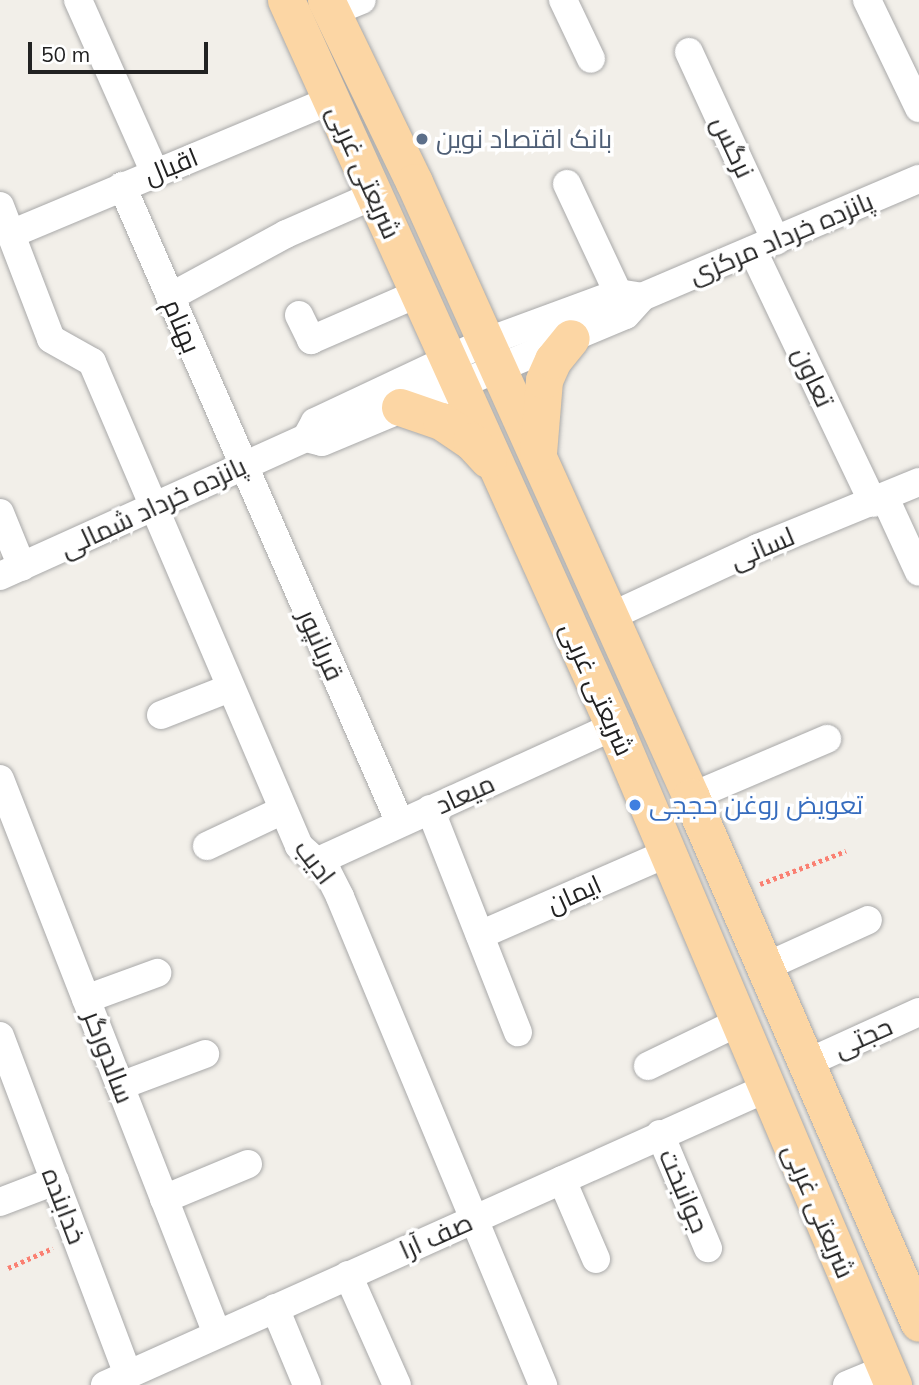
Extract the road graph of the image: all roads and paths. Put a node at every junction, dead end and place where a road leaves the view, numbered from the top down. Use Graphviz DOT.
graph roads {
  1 [pos="78,0"];
  2 [pos="286,0"];
  3 [pos="563,0"];
  4 [pos="867,0"];
  5 [pos="340,4"];
  6 [pos="689,52"];
  7 [pos="591,59"];
  8 [pos="910,67"];
  9 [pos="332,100"];
  10 [pos="919,108"];
  11 [pos="155,173"];
  12 [pos="919,179"];
  13 [pos="567,184"];
  14 [pos="122,186"];
  15 [pos="375,195"];
  16 [pos="0,206"];
  17 [pos="11,234"];
  18 [pos="765,246"];
  19 [pos="419,293"];
  20 [pos="630,295"];
  21 [pos="170,297"];
  22 [pos="299,315"];
  23 [pos="571,338"];
  24 [pos="489,356"];
  25 [pos="454,371"];
  26 [pos="400,407"];
  27 [pos="306,438"];
  28 [pos="539,465"];
  29 [pos="242,466"];
  30 [pos="503,476"];
  31 [pos="919,482"];
  32 [pos="879,500"];
  33 [pos="154,506"];
  34 [pos="0,513"];
  35 [pos="11,572"];
  36 [pos="919,572"];
  37 [pos="607,618"];
  38 [pos="230,688"];
  39 [pos="161,715"];
  40 [pos="614,726"];
  41 [pos="827,739"];
  42 [pos="0,779"];
  43 [pos="691,797"];
  44 [pos="430,809"];
  45 [pos="283,810"];
  46 [pos="400,823"];
  47 [pos="207,846"];
  48 [pos="846,851"];
  49 [pos="668,853"];
  50 [pos="316,862"];
  51 [pos="733,894"];
  52 [pos="868,920"];
  53 [pos="480,935"];
  54 [pos="765,967"];
  55 [pos="158,973"];
  56 [pos="86,999"];
  57 [pos="919,1012"];
  58 [pos="739,1022"];
  59 [pos="518,1032"];
  60 [pos="0,1037"];
  61 [pos="205,1054"];
  62 [pos="807,1063"];
  63 [pos="648,1066"];
  64 [pos="120,1086"];
  65 [pos="767,1088"];
  66 [pos="660,1135"];
  67 [pos="248,1164"];
  68 [pos="562,1180"];
  69 [pos="55,1181"];
  70 [pos="164,1199"];
  71 [pos="0,1202"];
  72 [pos="473,1219"];
  73 [pos="77,1238"];
  74 [pos="708,1248"];
  75 [pos="596,1259"];
  76 [pos="8,1268"];
  77 [pos="348,1275"];
  78 [pos="275,1308"];
  79 [pos="919,1323"];
  80 [pos="217,1334"];
  81 [pos="889,1377"];
  82 [pos="117,1380"];
  83 [pos="307,1385"];
  84 [pos="397,1385"];
  85 [pos="544,1385"];
  86 [pos="847,1385"];
  1 -- 11 [label="street"];
  2 -- 9 [label="main road, شریعتی غربی"];
  3 -- 7 [label="street"];
  4 -- 8 [label="street"];
  5 -- 24 [label="main road, شریعتی غربی"];
  6 -- 18 [label="street, نرگس"];
  8 -- 10 [label="street"];
  9 -- 11 [label="street, اقبال"];
  9 -- 15 [label="main road, شریعتی غربی"];
  11 -- 14 [label="street, اقبال"];
  12 -- 18 [label="street, پانزده خرداد مرکزی"];
  13 -- 20 [label="street"];
  14 -- 17 [label="street, اقبال"];
  14 -- 21 [label="street, بهنام"];
  15 -- 19 [label="main road, شریعتی غربی"];
  15 -- 21 [label="street"];
  16 -- 17 [label="street, ادیب"];
  17 -- 33 [label="street, ادیب"];
  18 -- 20 [label="street, پانزده خرداد مرکزی"];
  18 -- 32 [label="street, تعاون"];
  19 -- 22 [label="street"];
  19 -- 25 [label="main road, شریعتی غربی"];
  20 -- 23 [label="street, پانزده خرداد مرکزی"];
  20 -- 24 [label="street, پانزده خرداد مرکزی"];
  21 -- 29 [label="street, بهنام"];
  23 -- 24 [label="street, پانزده خرداد مرکزی"];
  23 -- 28 [label="main road"];
  24 -- 25 [label="street, پانزده خرداد شمالی"];
  24 -- 28 [label="main road, شریعتی غربی"];
  25 -- 26 [label="street, پانزده خرداد شمالی"];
  25 -- 27 [label="street, پانزده خرداد شمالی"];
  25 -- 30 [label="main road, شریعتی غربی"];
  26 -- 27 [label="street, پانزده خرداد شمالی"];
  26 -- 30 [label="main road"];
  27 -- 29 [label="street, پانزده خرداد شمالی"];
  28 -- 37 [label="main road, شریعتی غربی"];
  29 -- 33 [label="street, پانزده خرداد شمالی"];
  29 -- 46 [label="street, قربانپور"];
  30 -- 40 [label="main road, شریعتی غربی"];
  31 -- 32 [label="street, لسانی"];
  32 -- 36 [label="street, تعاون"];
  32 -- 37 [label="street, لسانی"];
  33 -- 35 [label="street, پانزده خرداد شمالی"];
  33 -- 38 [label="street, ادیب"];
  34 -- 35 [label="street"];
  37 -- 43 [label="main road, شریعتی غربی"];
  38 -- 39 [label="street"];
  38 -- 45 [label="street, ادیب"];
  40 -- 44 [label="street, میعاد"];
  40 -- 49 [label="main road, شریعتی غربی"];
  41 -- 43 [label="street"];
  42 -- 56 [label="street, سالدورگر"];
  43 -- 51 [label="main road, شریعتی غربی"];
  44 -- 46 [label="street, میعاد"];
  44 -- 53 [label="street"];
  45 -- 47 [label="street"];
  45 -- 50 [label="street, ادیب"];
  46 -- 50 [label="street, میعاد"];
  48 -- 51 [label="path"];
  49 -- 53 [label="street, ایمان"];
  49 -- 58 [label="main road, شریعتی غربی"];
  50 -- 72 [label="street, ادیب"];
  51 -- 54 [label="main road, شریعتی غربی"];
  52 -- 54 [label="street"];
  53 -- 59 [label="street"];
  54 -- 62 [label="main road, شریعتی غربی"];
  55 -- 56 [label="street"];
  56 -- 64 [label="street, سالدورگر"];
  57 -- 62 [label="street, حجتی"];
  58 -- 63 [label="street"];
  58 -- 65 [label="main road, شریعتی غربی"];
  60 -- 69 [label="street, خدابنده"];
  61 -- 64 [label="street"];
  62 -- 79 [label="main road, شریعتی غربی"];
  64 -- 70 [label="street, سالدورگر"];
  65 -- 66 [label="street, صف آرا"];
  65 -- 81 [label="main road, شریعتی غربی"];
  66 -- 68 [label="street, صف آرا"];
  66 -- 74 [label="street, جوانبخت"];
  67 -- 70 [label="street"];
  68 -- 72 [label="street, صف آرا"];
  68 -- 75 [label="street"];
  69 -- 71 [label="street"];
  69 -- 73 [label="street, خدابنده"];
  70 -- 80 [label="street, سالدورگر"];
  72 -- 77 [label="street, صف آرا"];
  72 -- 85 [label="street, ادیب"];
  73 -- 76 [label="path"];
  73 -- 82 [label="street, خدابنده"];
  77 -- 78 [label="street, صف آرا"];
  77 -- 84 [label="street"];
  78 -- 80 [label="street, صف آرا"];
  78 -- 83 [label="street"];
  80 -- 82 [label="street, صف آرا"];
  81 -- 86 [label="street"];
}
